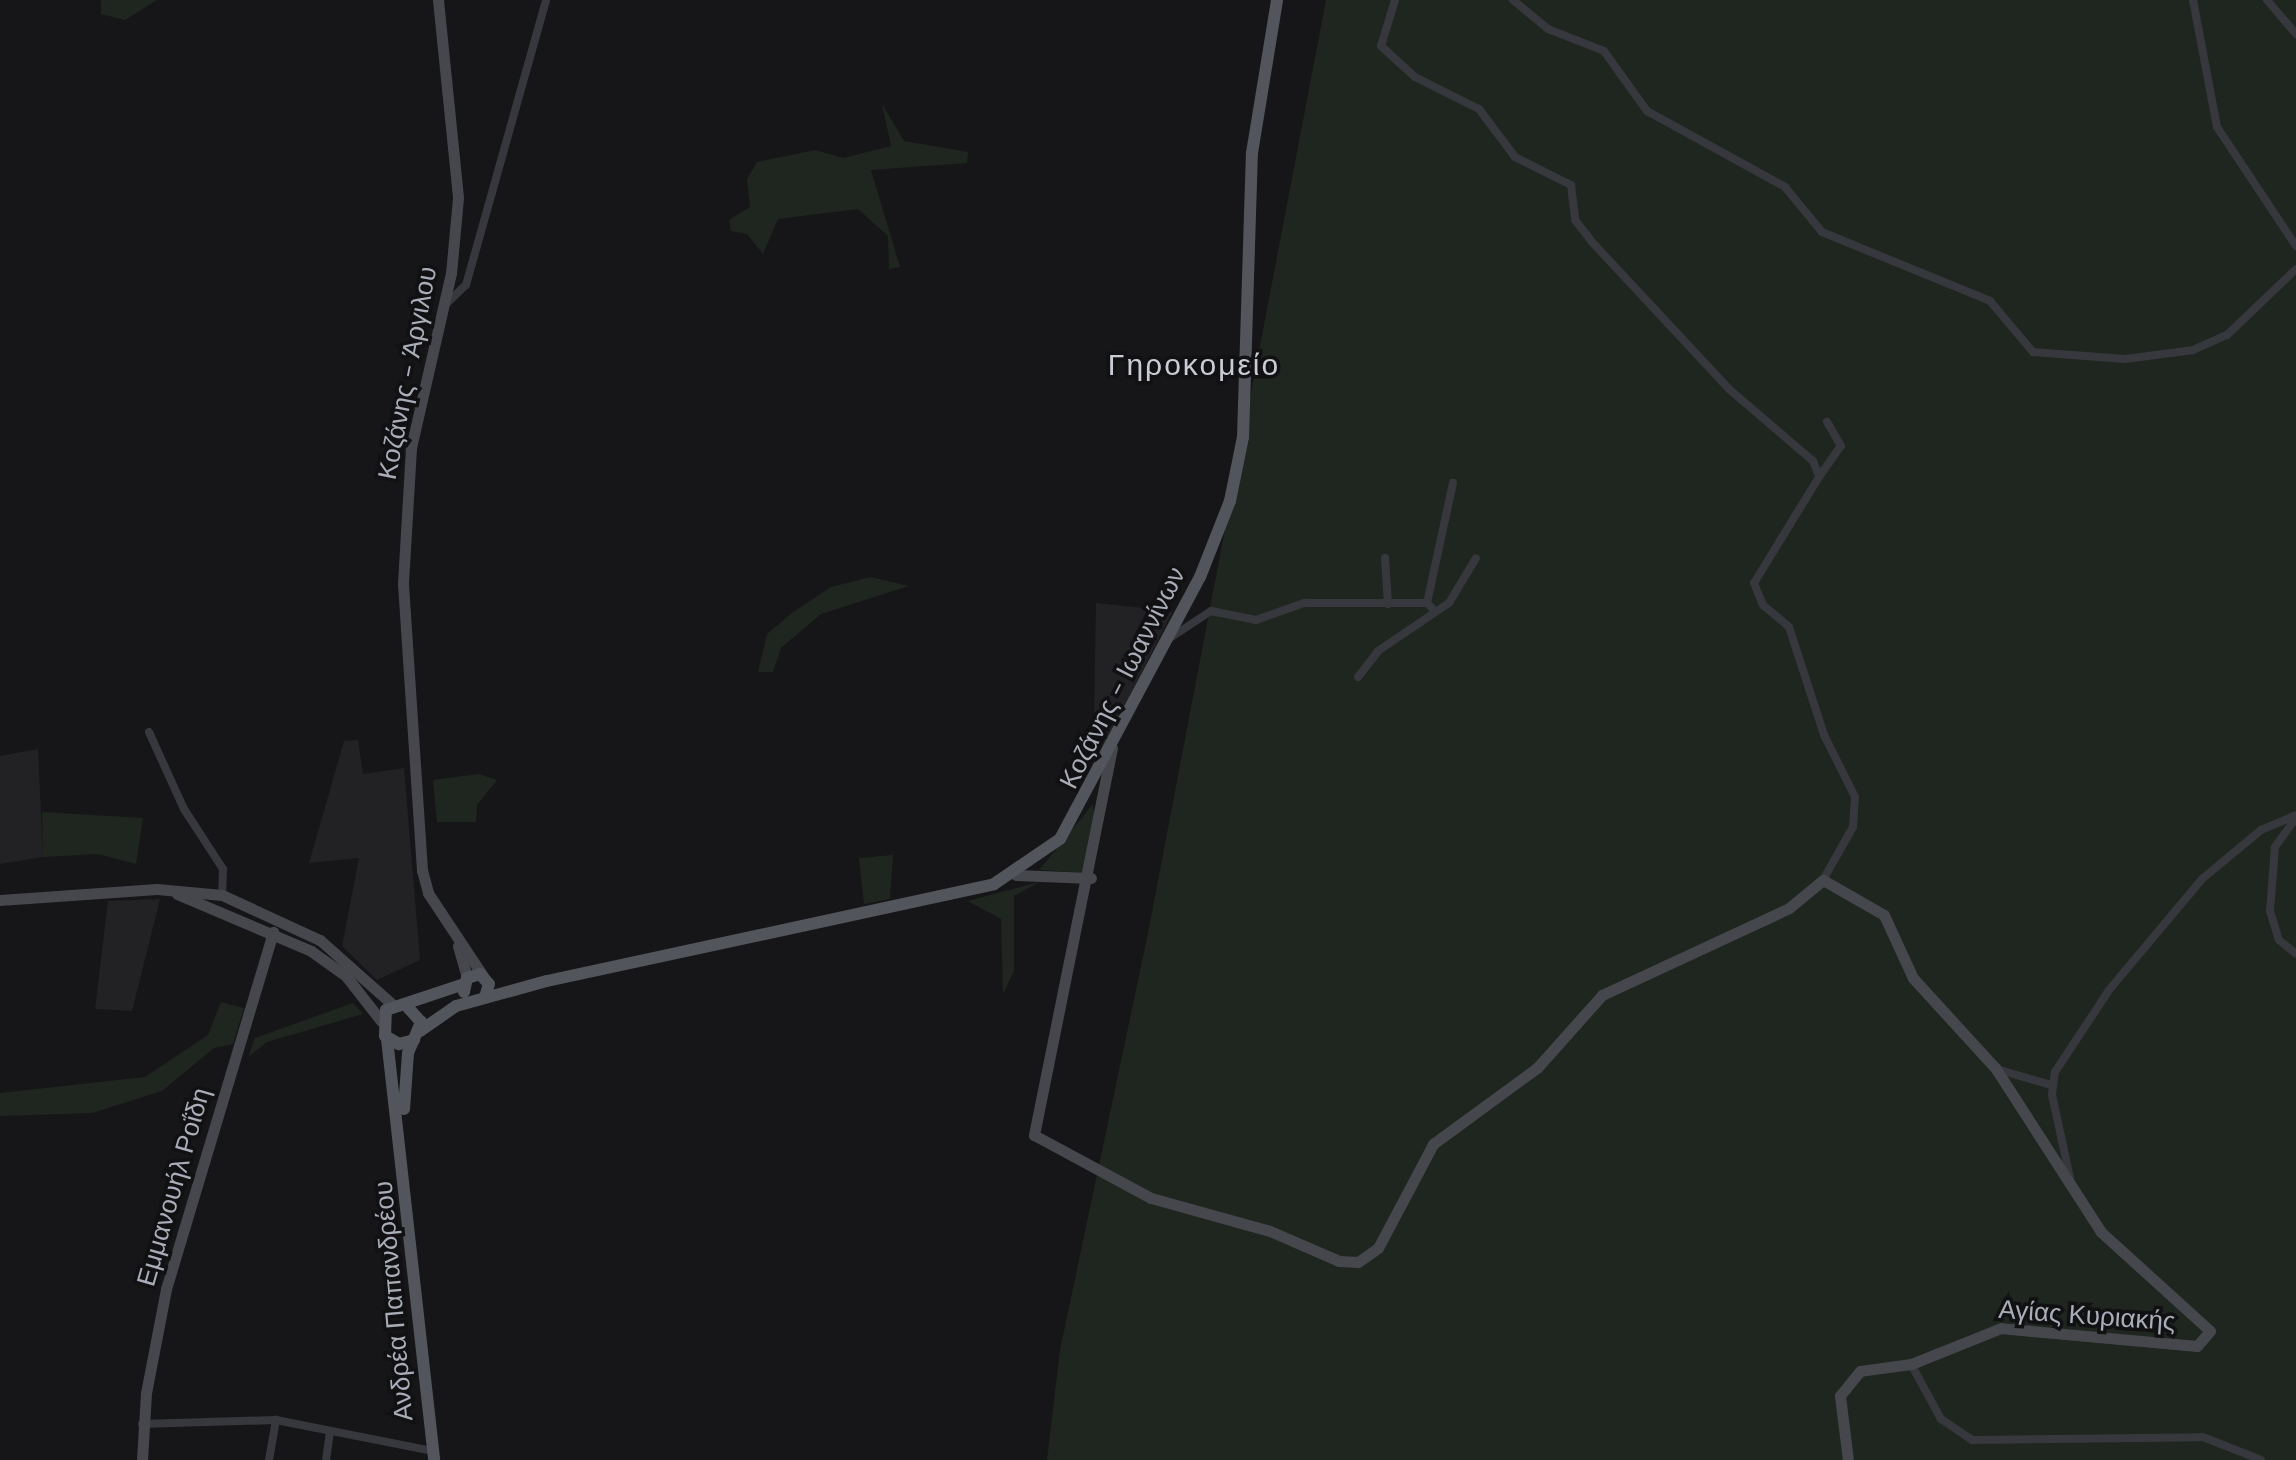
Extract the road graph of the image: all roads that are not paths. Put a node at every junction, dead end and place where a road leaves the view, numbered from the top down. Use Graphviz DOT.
graph roads {
  1 [pos="438,0"];
  2 [pos="546,0"];
  3 [pos="1277,0"];
  4 [pos="1395,0"];
  5 [pos="1513,0"];
  6 [pos="2193,0"];
  7 [pos="2267,0"];
  8 [pos="2296,34"];
  9 [pos="2296,246"];
  10 [pos="2296,269"];
  11 [pos="445,305"];
  12 [pos="1827,422"];
  13 [pos="1819,477"];
  14 [pos="1453,483"];
  15 [pos="1385,558"];
  16 [pos="1476,558"];
  17 [pos="1388,604"];
  18 [pos="1430,606"];
  19 [pos="1166,641"];
  20 [pos="1358,677"];
  21 [pos="149,732"];
  22 [pos="1112,748"];
  23 [pos="2296,817"];
  24 [pos="1016,875"];
  25 [pos="1091,878"];
  26 [pos="1823,880"];
  27 [pos="157,889"];
  28 [pos="222,895"];
  29 [pos="0,900"];
  30 [pos="273,932"];
  31 [pos="455,937"];
  32 [pos="2296,954"];
  33 [pos="484,977"];
  34 [pos="465,981"];
  35 [pos="547,981"];
  36 [pos="480,999"];
  37 [pos="399,1005"];
  38 [pos="381,1021"];
  39 [pos="417,1035"];
  40 [pos="387,1039"];
  41 [pos="1996,1069"];
  42 [pos="2051,1085"];
  43 [pos="402,1137"];
  44 [pos="2070,1178"];
  45 [pos="1911,1364"];
  46 [pos="276,1420"];
  47 [pos="142,1424"];
  48 [pos="330,1431"];
  49 [pos="2231,1449"];
  50 [pos="433,1456"];
  51 [pos="142,1460"];
  52 [pos="269,1460"];
  53 [pos="326,1460"];
  54 [pos="1848,1460"];
  55 [pos="2232,1460"];
  56 [pos="2261,1460"];
  1 -- 11 [label="street, Κοζάνης - Άργιλου"];
  2 -- 11 [label="street"];
  3 -- 19 [label="main road, Κοζάνης - Ιωαννίνων"];
  4 -- 13 [label="street"];
  5 -- 10 [label="street"];
  6 -- 9 [label="street"];
  7 -- 8 [label="street"];
  11 -- 31 [label="street, Κοζάνης - Άργιλου"];
  12 -- 13 [label="street"];
  13 -- 26 [label="street"];
  14 -- 18 [label="street"];
  15 -- 17 [label="street"];
  16 -- 18 [label="street"];
  17 -- 18 [label="street"];
  17 -- 19 [label="street"];
  18 -- 20 [label="street"];
  19 -- 22 [label="main road, Κοζάνης - Ιωαννίνων"];
  21 -- 28 [label="street"];
  22 -- 24 [label="main road, Κοζάνης - Ιωαννίνων"];
  22 -- 25 [label="street"];
  23 -- 32 [label="street"];
  23 -- 42 [label="street"];
  24 -- 25 [label="street"];
  24 -- 35 [label="main road, Κοζάνης - Ιωαννίνων"];
  25 -- 26 [label="street"];
  26 -- 41 [label="street"];
  27 -- 28 [label="street"];
  27 -- 29 [label="street"];
  27 -- 30 [label="street"];
  28 -- 37 [label="street"];
  30 -- 38 [label="street"];
  30 -- 47 [label="street, Εμμανουήλ Ροΐδη"];
  31 -- 33 [label="street"];
  31 -- 34 [label="street"];
  33 -- 34 [label="main road, Κοζάνης - Ιωαννίνων"];
  33 -- 35 [label="main road, Κοζάνης - Ιωαννίνων"];
  33 -- 36 [label="main road"];
  34 -- 36 [label="main road"];
  34 -- 37 [label="main road"];
  35 -- 36 [label="main road, Κοζάνης - Ιωαννίνων"];
  36 -- 39 [label="main road, Κοζάνης - Ιωαννίνων"];
  37 -- 38 [label="main road"];
  37 -- 39 [label="main road"];
  38 -- 40 [label="main road, Ανδρέα Παπανδρέου"];
  39 -- 40 [label="main road"];
  39 -- 43 [label="main road, Ανδρέα Παπανδρέου"];
  40 -- 43 [label="main road, Ανδρέα Παπανδρέου"];
  41 -- 42 [label="street"];
  41 -- 44 [label="street"];
  42 -- 44 [label="street, Αγίας Κυριακής"];
  43 -- 50 [label="main road, Ανδρέα Παπανδρέου"];
  44 -- 45 [label="street, Αγίας Κυριακής"];
  45 -- 49 [label="street"];
  45 -- 54 [label="street, Αγίας Κυριακής"];
  46 -- 47 [label="street"];
  46 -- 48 [label="street"];
  46 -- 52 [label="street"];
  47 -- 51 [label="street, Εμμανουήλ Ροΐδη"];
  48 -- 50 [label="street"];
  48 -- 53 [label="street"];
  49 -- 55 [label="street"];
  49 -- 56 [label="street"];
}
